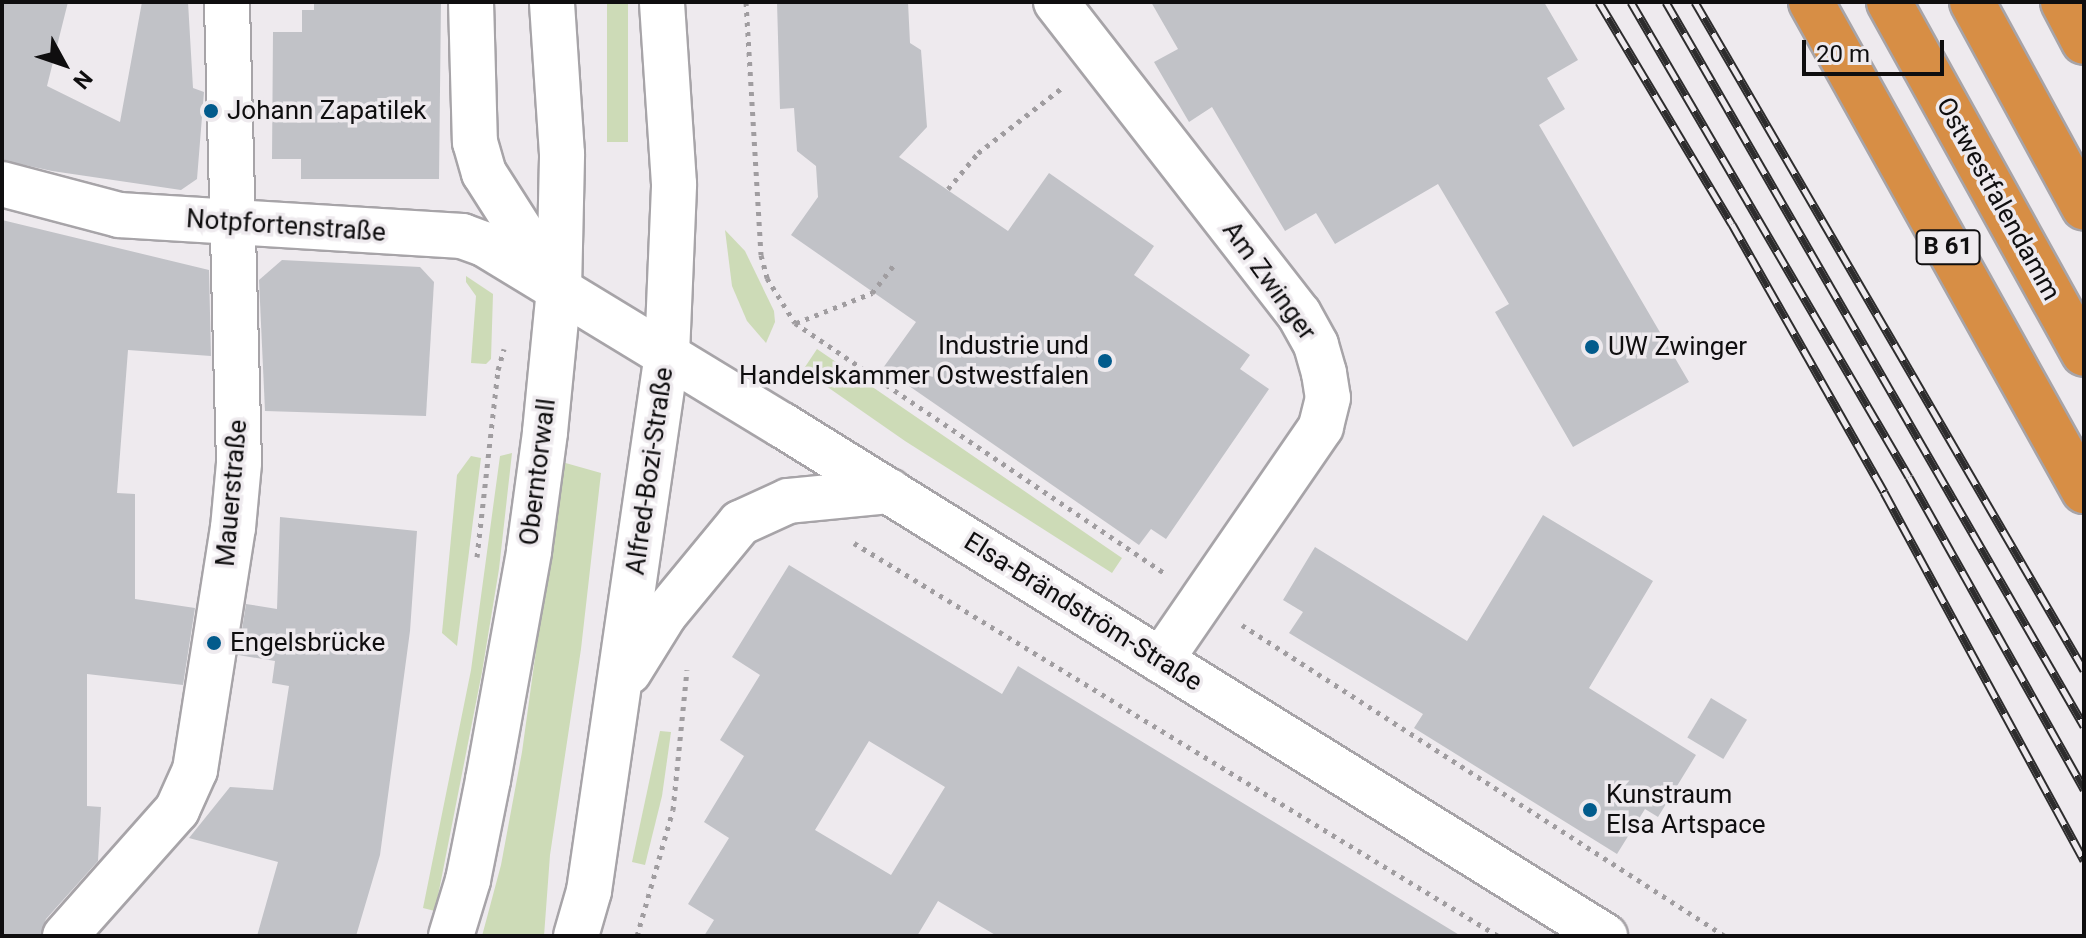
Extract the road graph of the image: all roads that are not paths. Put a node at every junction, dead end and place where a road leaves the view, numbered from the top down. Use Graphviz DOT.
graph roads {
  1 [pos="227,2"];
  2 [pos="471,2"];
  3 [pos="552,2"];
  4 [pos="662,2"];
  5 [pos="1056,2"];
  6 [pos="1811,2"];
  7 [pos="1889,2"];
  8 [pos="1972,2"];
  9 [pos="2063,2"];
  10 [pos="2084,42"];
  11 [pos="2,184"];
  12 [pos="2084,207"];
  13 [pos="231,223"];
  14 [pos="559,290"];
  15 [pos="667,354"];
  16 [pos="2084,354"];
  17 [pos="890,491"];
  18 [pos="2084,491"];
  19 [pos="1161,660"];
  20 [pos="619,688"];
  21 [pos="65,936"];
  22 [pos="451,936"];
  23 [pos="576,936"];
  24 [pos="1605,936"];
  1 -- 13 [label="street, Mauerstraße"];
  2 -- 14 [label="street"];
  3 -- 14 [label="street, Oberntorwall"];
  4 -- 15 [label="street, Alfred-Bozi-Straße"];
  5 -- 19 [label="street, Am Zwinger"];
  6 -- 18 [label="highway, B 61"];
  7 -- 16 [label="highway, Ostwestfalendamm / B 61"];
  8 -- 12 [label="highway"];
  9 -- 10 [label="highway"];
  11 -- 13 [label="street, Notpfortenstraße"];
  13 -- 14 [label="street, Notpfortenstraße"];
  13 -- 21 [label="street, Mauerstraße"];
  14 -- 15 [label="street, Elsa-Brändström-Straße"];
  14 -- 22 [label="street, Oberntorwall"];
  15 -- 17 [label="street, Elsa-Brändström-Straße"];
  15 -- 20 [label="street, Alfred-Bozi-Straße"];
  17 -- 19 [label="street, Elsa-Brändström-Straße"];
  17 -- 20 [label="street"];
  19 -- 24 [label="street, Elsa-Brändström-Straße"];
  20 -- 23 [label="street, Alfred-Bozi-Straße"];
}
